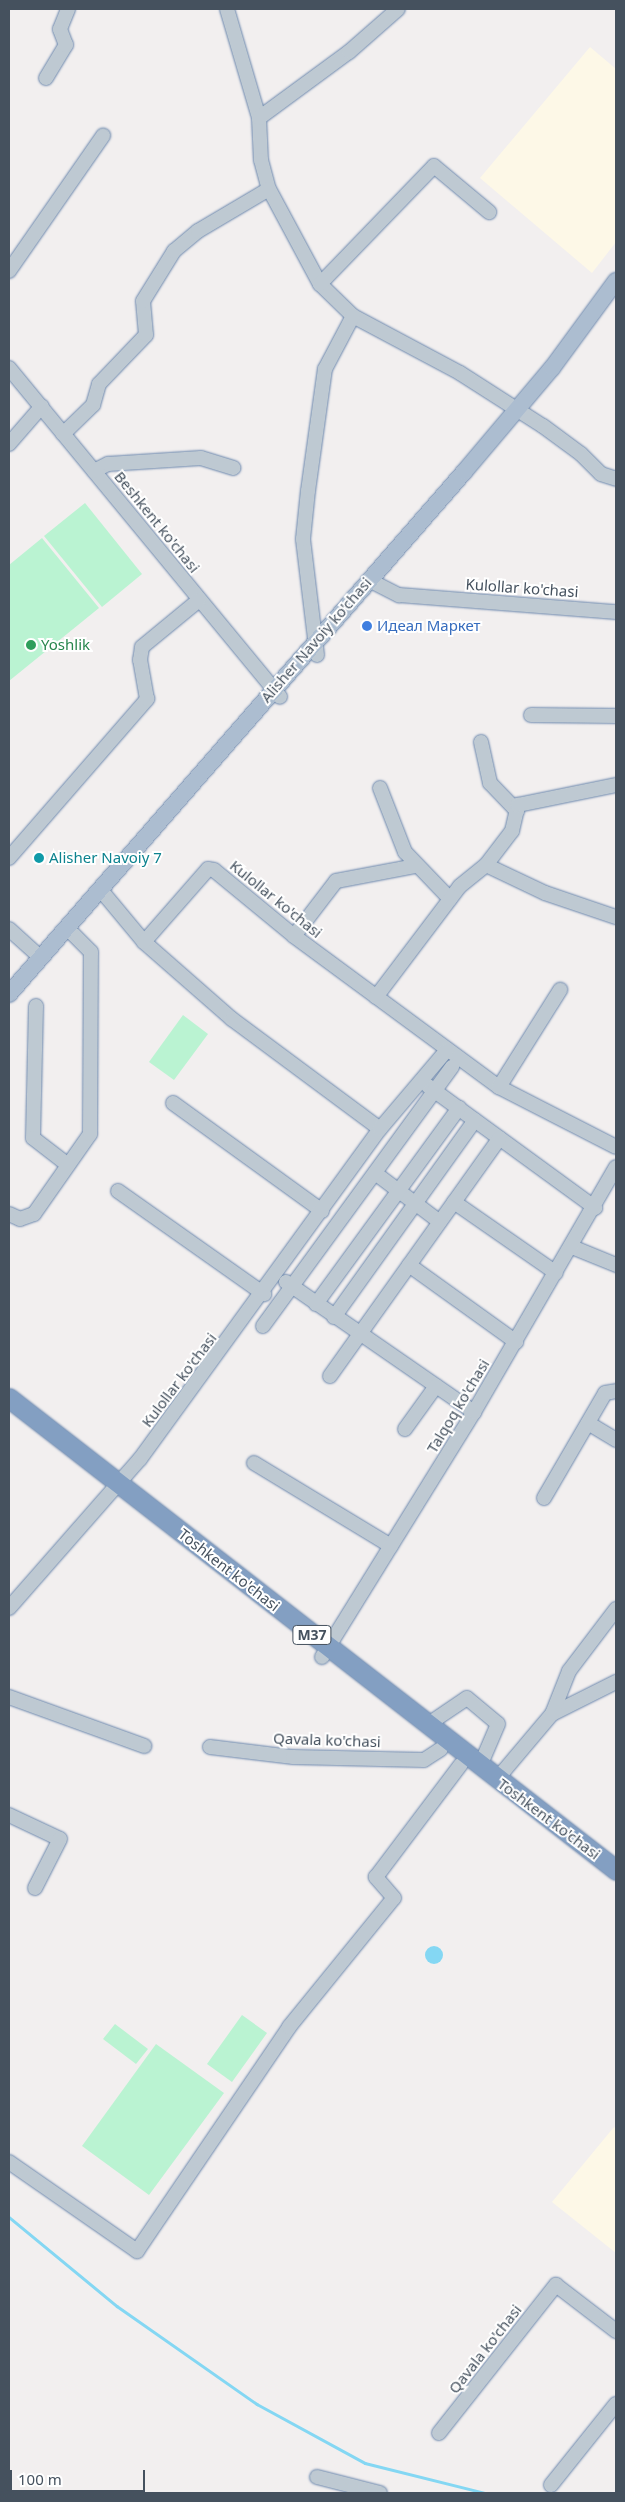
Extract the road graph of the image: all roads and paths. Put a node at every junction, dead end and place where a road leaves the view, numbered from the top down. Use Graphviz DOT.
graph roads {
  1 [pos="68,9"];
  2 [pos="227,9"];
  3 [pos="398,9"];
  4 [pos="46,78"];
  5 [pos="259,118"];
  6 [pos="103,136"];
  7 [pos="269,189"];
  8 [pos="489,212"];
  9 [pos="9,271"];
  10 [pos="616,281"];
  11 [pos="320,284"];
  12 [pos="616,298"];
  13 [pos="353,316"];
  14 [pos="9,368"];
  15 [pos="42,406"];
  16 [pos="520,413"];
  17 [pos="63,434"];
  18 [pos="9,444"];
  19 [pos="234,468"];
  20 [pos="94,471"];
  21 [pos="616,479"];
  22 [pos="373,583"];
  23 [pos="199,600"];
  24 [pos="616,612"];
  25 [pos="315,649"];
  26 [pos="277,693"];
  27 [pos="532,715"];
  28 [pos="616,716"];
  29 [pos="480,742"];
  30 [pos="616,785"];
  31 [pos="380,788"];
  32 [pos="517,811"];
  33 [pos="9,858"];
  34 [pos="486,865"];
  35 [pos="415,866"];
  36 [pos="104,892"];
  37 [pos="450,899"];
  38 [pos="616,917"];
  39 [pos="9,929"];
  40 [pos="73,934"];
  41 [pos="294,936"];
  42 [pos="144,942"];
  43 [pos="40,957"];
  44 [pos="560,990"];
  45 [pos="9,994"];
  46 [pos="376,997"];
  47 [pos="36,1006"];
  48 [pos="9,1008"];
  49 [pos="447,1050"];
  50 [pos="452,1066"];
  51 [pos="420,1080"];
  52 [pos="499,1087"];
  53 [pos="435,1091"];
  54 [pos="173,1103"];
  55 [pos="459,1108"];
  56 [pos="475,1120"];
  57 [pos="380,1129"];
  58 [pos="500,1138"];
  59 [pos="616,1147"];
  60 [pos="68,1165"];
  61 [pos="616,1167"];
  62 [pos="374,1173"];
  63 [pos="118,1191"];
  64 [pos="398,1191"];
  65 [pos="454,1202"];
  66 [pos="415,1204"];
  67 [pos="595,1208"];
  68 [pos="322,1211"];
  69 [pos="9,1214"];
  70 [pos="440,1222"];
  71 [pos="572,1247"];
  72 [pos="408,1265"];
  73 [pos="616,1265"];
  74 [pos="556,1273"];
  75 [pos="278,1276"];
  76 [pos="292,1286"];
  77 [pos="264,1294"];
  78 [pos="316,1304"];
  79 [pos="334,1317"];
  80 [pos="263,1326"];
  81 [pos="358,1334"];
  82 [pos="516,1342"];
  83 [pos="330,1376"];
  84 [pos="436,1386"];
  85 [pos="616,1391"];
  86 [pos="9,1398"];
  87 [pos="9,1412"];
  88 [pos="474,1412"];
  89 [pos="588,1423"];
  90 [pos="405,1429"];
  91 [pos="616,1440"];
  92 [pos="254,1463"];
  93 [pos="115,1488"];
  94 [pos="544,1498"];
  95 [pos="391,1546"];
  96 [pos="11,1601"];
  97 [pos="616,1609"];
  98 [pos="325,1653"];
  99 [pos="616,1682"];
  100 [pos="9,1697"];
  101 [pos="552,1714"];
  102 [pos="427,1725"];
  103 [pos="144,1746"];
  104 [pos="210,1747"];
  105 [pos="441,1749"];
  106 [pos="461,1764"];
  107 [pos="480,1766"];
  108 [pos="497,1779"];
  109 [pos="9,1815"];
  110 [pos="616,1870"];
  111 [pos="616,1884"];
  112 [pos="35,1888"];
  113 [pos="9,2162"];
  114 [pos="616,2331"];
  115 [pos="616,2404"];
  116 [pos="439,2433"];
  117 [pos="317,2477"];
  118 [pos="551,2485"];
  119 [pos="380,2493"];
  1 -- 4 [label="street"];
  2 -- 5 [label="street"];
  3 -- 5 [label="street"];
  5 -- 7 [label="street"];
  6 -- 9 [label="street"];
  7 -- 11 [label="street"];
  7 -- 17 [label="street"];
  8 -- 11 [label="street"];
  10 -- 16 [label="main road, Alisher Navoiy ko'chasi"];
  11 -- 13 [label="street"];
  12 -- 16 [label="main road, Alisher Navoiy ko'chasi"];
  13 -- 16 [label="street"];
  13 -- 25 [label="street"];
  14 -- 15 [label="street, Beshkent ko'chasi"];
  15 -- 17 [label="street, Beshkent ko'chasi"];
  15 -- 18 [label="street"];
  16 -- 21 [label="street"];
  16 -- 22 [label="main road, Alisher Navoiy ko'chasi"];
  17 -- 20 [label="street, Beshkent ko'chasi"];
  19 -- 20 [label="street"];
  20 -- 23 [label="street, Beshkent ko'chasi"];
  22 -- 24 [label="street, Kulollar ko'chasi"];
  22 -- 25 [label="main road, Alisher Navoiy ko'chasi"];
  23 -- 26 [label="street, Beshkent ko'chasi"];
  23 -- 33 [label="street"];
  25 -- 26 [label="main road, Alisher Navoiy ko'chasi"];
  26 -- 36 [label="main road, Alisher Navoiy ko'chasi"];
  27 -- 28 [label="street"];
  29 -- 32 [label="street"];
  30 -- 32 [label="street"];
  31 -- 35 [label="street"];
  32 -- 34 [label="street"];
  34 -- 37 [label="street"];
  34 -- 38 [label="street"];
  35 -- 37 [label="street"];
  35 -- 41 [label="street"];
  36 -- 40 [label="main road, Alisher Navoiy ko'chasi"];
  36 -- 42 [label="street"];
  36 -- 43 [label="main road, Alisher Navoiy ko'chasi"];
  37 -- 46 [label="street"];
  39 -- 43 [label="street"];
  40 -- 48 [label="main road, Alisher Navoiy ko'chasi"];
  40 -- 60 [label="street"];
  41 -- 42 [label="street, Kulollar ko'chasi"];
  41 -- 46 [label="street, Kulollar ko'chasi"];
  42 -- 57 [label="street"];
  43 -- 45 [label="main road, Alisher Navoiy ko'chasi"];
  44 -- 52 [label="street"];
  46 -- 49 [label="street, Kulollar ko'chasi"];
  47 -- 60 [label="street"];
  49 -- 51 [label="street, Kulollar ko'chasi"];
  49 -- 52 [label="street, Kulollar ko'chasi"];
  50 -- 53 [label="street"];
  51 -- 53 [label="street"];
  51 -- 57 [label="street, Kulollar ko'chasi"];
  52 -- 59 [label="street, Kulollar ko'chasi"];
  53 -- 55 [label="street"];
  53 -- 62 [label="street"];
  54 -- 68 [label="street"];
  55 -- 56 [label="street"];
  55 -- 64 [label="street"];
  56 -- 58 [label="street"];
  56 -- 66 [label="street"];
  57 -- 68 [label="street, Kulollar ko'chasi"];
  58 -- 65 [label="street"];
  58 -- 67 [label="street"];
  60 -- 69 [label="street"];
  61 -- 67 [label="street, Talqoq ko'chasi"];
  62 -- 64 [label="street"];
  62 -- 76 [label="street"];
  63 -- 77 [label="street"];
  64 -- 66 [label="street"];
  64 -- 78 [label="street"];
  65 -- 70 [label="street"];
  65 -- 74 [label="street"];
  66 -- 70 [label="street"];
  66 -- 79 [label="street"];
  67 -- 71 [label="street, Talqoq ko'chasi"];
  68 -- 75 [label="street, Kulollar ko'chasi"];
  70 -- 72 [label="street"];
  71 -- 73 [label="street"];
  71 -- 74 [label="street, Talqoq ko'chasi"];
  72 -- 81 [label="street"];
  72 -- 82 [label="street"];
  74 -- 82 [label="street, Talqoq ko'chasi"];
  75 -- 76 [label="street"];
  75 -- 77 [label="street, Kulollar ko'chasi"];
  76 -- 78 [label="street"];
  76 -- 80 [label="street"];
  77 -- 93 [label="street, Kulollar ko'chasi"];
  78 -- 79 [label="street"];
  79 -- 81 [label="street"];
  81 -- 83 [label="street"];
  81 -- 84 [label="street"];
  82 -- 88 [label="street, Talqoq ko'chasi"];
  84 -- 88 [label="street"];
  84 -- 90 [label="street"];
  85 -- 89 [label="street"];
  86 -- 93 [label="highway, Toshkent ko'chasi / M37"];
  87 -- 93 [label="highway, Toshkent ko'chasi / M37"];
  88 -- 95 [label="street, Talqoq ko'chasi"];
  89 -- 91 [label="street"];
  89 -- 94 [label="street"];
  92 -- 95 [label="street"];
  93 -- 96 [label="street"];
  93 -- 98 [label="highway, Toshkent ko'chasi / M37"];
  95 -- 98 [label="street, Talqoq ko'chasi"];
  97 -- 101 [label="street"];
  98 -- 102 [label="highway, Toshkent ko'chasi / M37"];
  98 -- 105 [label="highway, Toshkent ko'chasi / M37"];
  99 -- 101 [label="street"];
  100 -- 103 [label="street"];
  101 -- 108 [label="street"];
  102 -- 107 [label="highway, Toshkent ko'chasi / M37"];
  102 -- 107 [label="street"];
  104 -- 105 [label="street, Qavala ko'chasi"];
  105 -- 106 [label="highway, Toshkent ko'chasi / M37"];
  106 -- 111 [label="highway, Toshkent ko'chasi / M37"];
  106 -- 113 [label="street"];
  107 -- 108 [label="highway, Toshkent ko'chasi / M37"];
  108 -- 110 [label="highway, Toshkent ko'chasi / M37"];
  109 -- 112 [label="street"];
  114 -- 116 [label="street, Qavala ko'chasi"];
  115 -- 118 [label="street"];
  117 -- 119 [label="street"];
}
